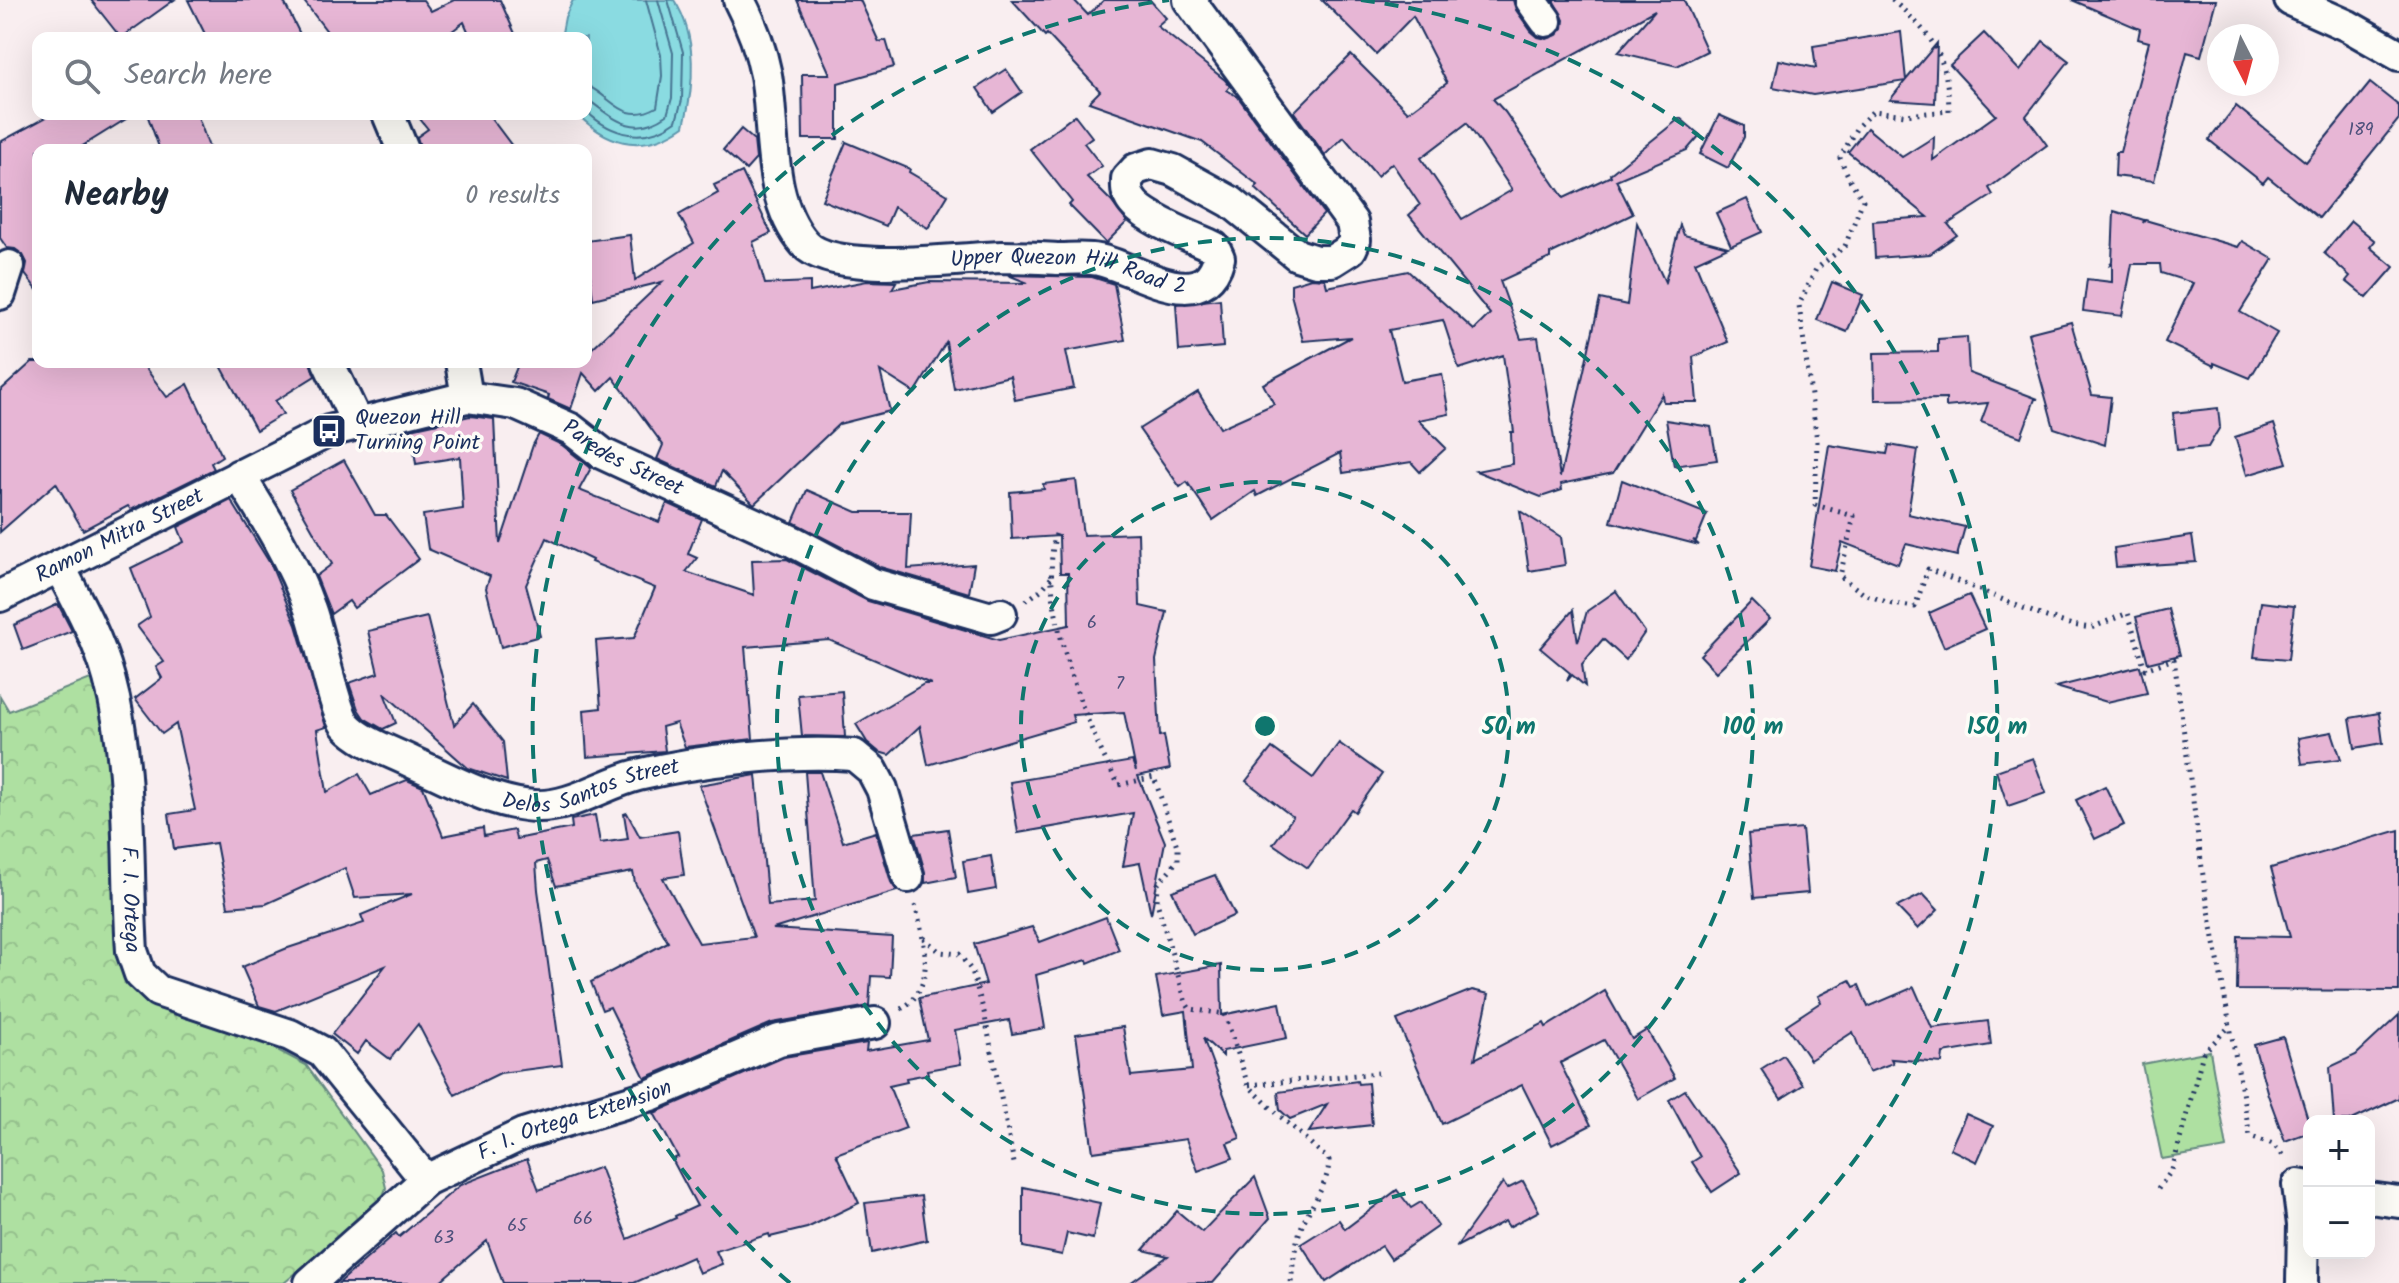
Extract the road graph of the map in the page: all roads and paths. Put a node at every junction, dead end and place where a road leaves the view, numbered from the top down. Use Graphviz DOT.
graph roads {
  1 [pos="739,0"];
  2 [pos="1189,0"];
  3 [pos="1892,0"];
  4 [pos="2290,0"];
  5 [pos="2399,55"];
  6 [pos="390,120"];
  7 [pos="400,144"];
  8 [pos="331,368"];
  9 [pos="462,368"];
  10 [pos="467,397"];
  11 [pos="357,423"];
  12 [pos="239,475"];
  13 [pos="1056,534"];
  14 [pos="59,566"];
  15 [pos="1052,577"];
  16 [pos="0,596"];
  17 [pos="1031,598"];
  18 [pos="1001,614"];
  19 [pos="908,877"];
  20 [pos="924,938"];
  21 [pos="907,1005"];
  22 [pos="875,1023"];
  23 [pos="2230,1026"];
  24 [pos="1378,1073"];
  25 [pos="1248,1085"];
  26 [pos="1014,1163"];
  27 [pos="426,1180"];
  28 [pos="2303,1184"];
  29 [pos="2304,1187"];
  30 [pos="2158,1189"];
  31 [pos="2375,1199"];
  32 [pos="2399,1202"];
  33 [pos="310,1283"];
  34 [pos="1291,1283"];
  35 [pos="2302,1283"];
  1 -- 2 [label="street, Upper Quezon Hill Road 2"];
  3 -- 23 [label="path"];
  4 -- 5 [label="street"];
  6 -- 7 [label="street"];
  8 -- 11 [label="street"];
  9 -- 10 [label="street"];
  10 -- 11 [label="street, Paredes Street"];
  10 -- 18 [label="street, Paredes Street"];
  11 -- 12 [label="street, Paredes Street"];
  12 -- 14 [label="street, Ramon Mitra Street"];
  12 -- 19 [label="street, Delos Santos Street"];
  13 -- 15 [label="path"];
  14 -- 16 [label="street, Ramon Mitra Street"];
  14 -- 27 [label="street, F. I. Ortega"];
  15 -- 17 [label="path"];
  15 -- 25 [label="path"];
  19 -- 20 [label="path"];
  20 -- 21 [label="path"];
  20 -- 26 [label="path"];
  22 -- 27 [label="street, F. I. Ortega Extension"];
  23 -- 28 [label="path"];
  23 -- 30 [label="path"];
  24 -- 25 [label="path"];
  25 -- 34 [label="path"];
  27 -- 33 [label="street, F. I. Ortega Extension"];
  29 -- 35 [label="street"];
  31 -- 32 [label="street"];
}
